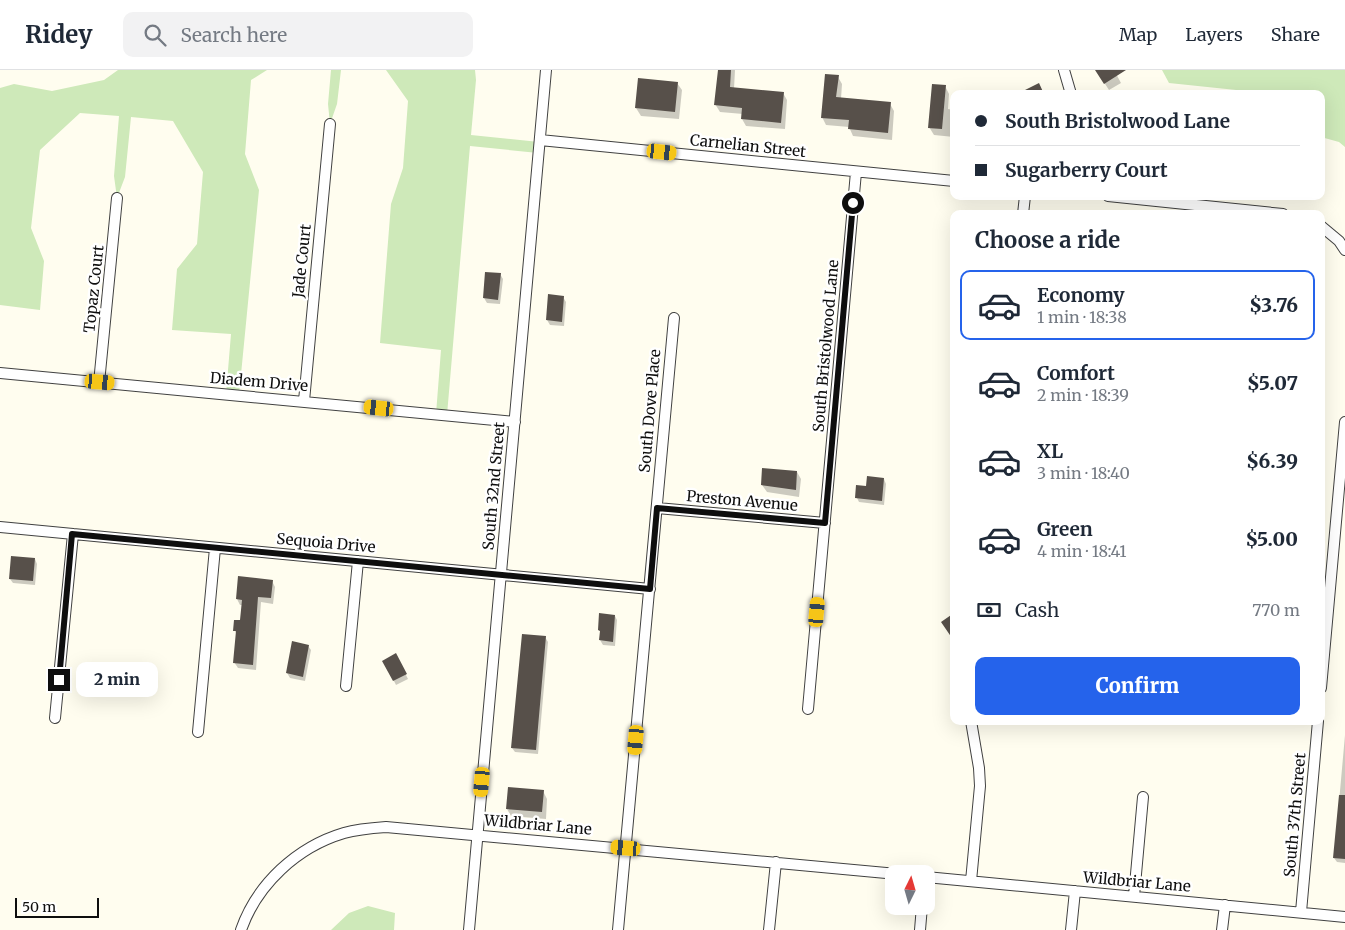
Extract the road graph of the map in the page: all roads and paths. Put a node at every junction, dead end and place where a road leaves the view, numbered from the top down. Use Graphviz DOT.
graph roads {
  1 [pos="546,70"];
  2 [pos="1064,70"];
  3 [pos="1069,90"];
  4 [pos="330,124"];
  5 [pos="540,140"];
  6 [pos="856,172"];
  7 [pos="950,181"];
  8 [pos="117,198"];
  9 [pos="1134,200"];
  10 [pos="1198,210"];
  11 [pos="1325,230"];
  12 [pos="1345,250"];
  13 [pos="674,318"];
  14 [pos="0,373"];
  15 [pos="100,382"];
  16 [pos="304,401"];
  17 [pos="514,422"];
  18 [pos="1345,422"];
  19 [pos="657,508"];
  20 [pos="825,523"];
  21 [pos="0,527"];
  22 [pos="72,534"];
  23 [pos="215,548"];
  24 [pos="358,561"];
  25 [pos="501,575"];
  26 [pos="650,589"];
  27 [pos="1325,644"];
  28 [pos="346,686"];
  29 [pos="808,709"];
  30 [pos="55,718"];
  31 [pos="972,725"];
  32 [pos="1318,725"];
  33 [pos="198,732"];
  34 [pos="1143,797"];
  35 [pos="478,834"];
  36 [pos="626,848"];
  37 [pos="776,862"];
  38 [pos="885,873"];
  39 [pos="935,878"];
  40 [pos="971,881"];
  41 [pos="1075,891"];
  42 [pos="1134,896"];
  43 [pos="1225,905"];
  44 [pos="1301,912"];
  45 [pos="921,915"];
  46 [pos="1345,916"];
  47 [pos="242,927"];
  48 [pos="468,930"];
  49 [pos="618,930"];
  50 [pos="769,930"];
  51 [pos="920,930"];
  52 [pos="1071,930"];
  53 [pos="1222,930"];
  1 -- 5 [label="street, South 32nd Street"];
  2 -- 3 [label="street"];
  4 -- 16 [label="street, Jade Court"];
  5 -- 6 [label="street, Carnelian Street"];
  5 -- 17 [label="street, South 32nd Street"];
  6 -- 7 [label="street, Carnelian Street"];
  6 -- 20 [label="street, South Bristolwood Lane"];
  8 -- 15 [label="street, Topaz Court"];
  9 -- 10 [label="street"];
  11 -- 12 [label="street"];
  13 -- 19 [label="street, South Dove Place"];
  14 -- 15 [label="street, Diadem Drive"];
  15 -- 16 [label="street, Diadem Drive"];
  16 -- 17 [label="street, Diadem Drive"];
  17 -- 25 [label="street, South 32nd Street"];
  18 -- 27 [label="street"];
  19 -- 20 [label="street, Preston Avenue"];
  19 -- 26 [label="street, South Dove Place"];
  20 -- 29 [label="street, South Bristolwood Lane"];
  21 -- 22 [label="street, Sequoia Drive"];
  22 -- 23 [label="street, Sequoia Drive"];
  22 -- 30 [label="street"];
  23 -- 24 [label="street, Sequoia Drive"];
  23 -- 33 [label="street"];
  24 -- 25 [label="street, Sequoia Drive"];
  24 -- 28 [label="street"];
  25 -- 26 [label="street, Sequoia Drive"];
  25 -- 35 [label="street, South 32nd Street"];
  26 -- 36 [label="street, South Dove Place"];
  31 -- 40 [label="street"];
  32 -- 44 [label="street, South 37th Street"];
  34 -- 42 [label="street"];
  35 -- 36 [label="street, Wildbriar Lane"];
  35 -- 47 [label="street, Wildbriar Lane"];
  35 -- 48 [label="street, South 32nd Street"];
  36 -- 37 [label="street, Wildbriar Lane"];
  36 -- 49 [label="street, South Dove Place"];
  37 -- 38 [label="street, Wildbriar Lane"];
  37 -- 50 [label="street"];
  39 -- 40 [label="street, Wildbriar Lane"];
  40 -- 41 [label="street, Wildbriar Lane"];
  41 -- 42 [label="street, Wildbriar Lane"];
  41 -- 52 [label="street"];
  42 -- 43 [label="street, Wildbriar Lane"];
  43 -- 44 [label="street, Wildbriar Lane"];
  43 -- 53 [label="street"];
  44 -- 46 [label="street, Wildbriar Lane"];
  45 -- 51 [label="street"];
}
